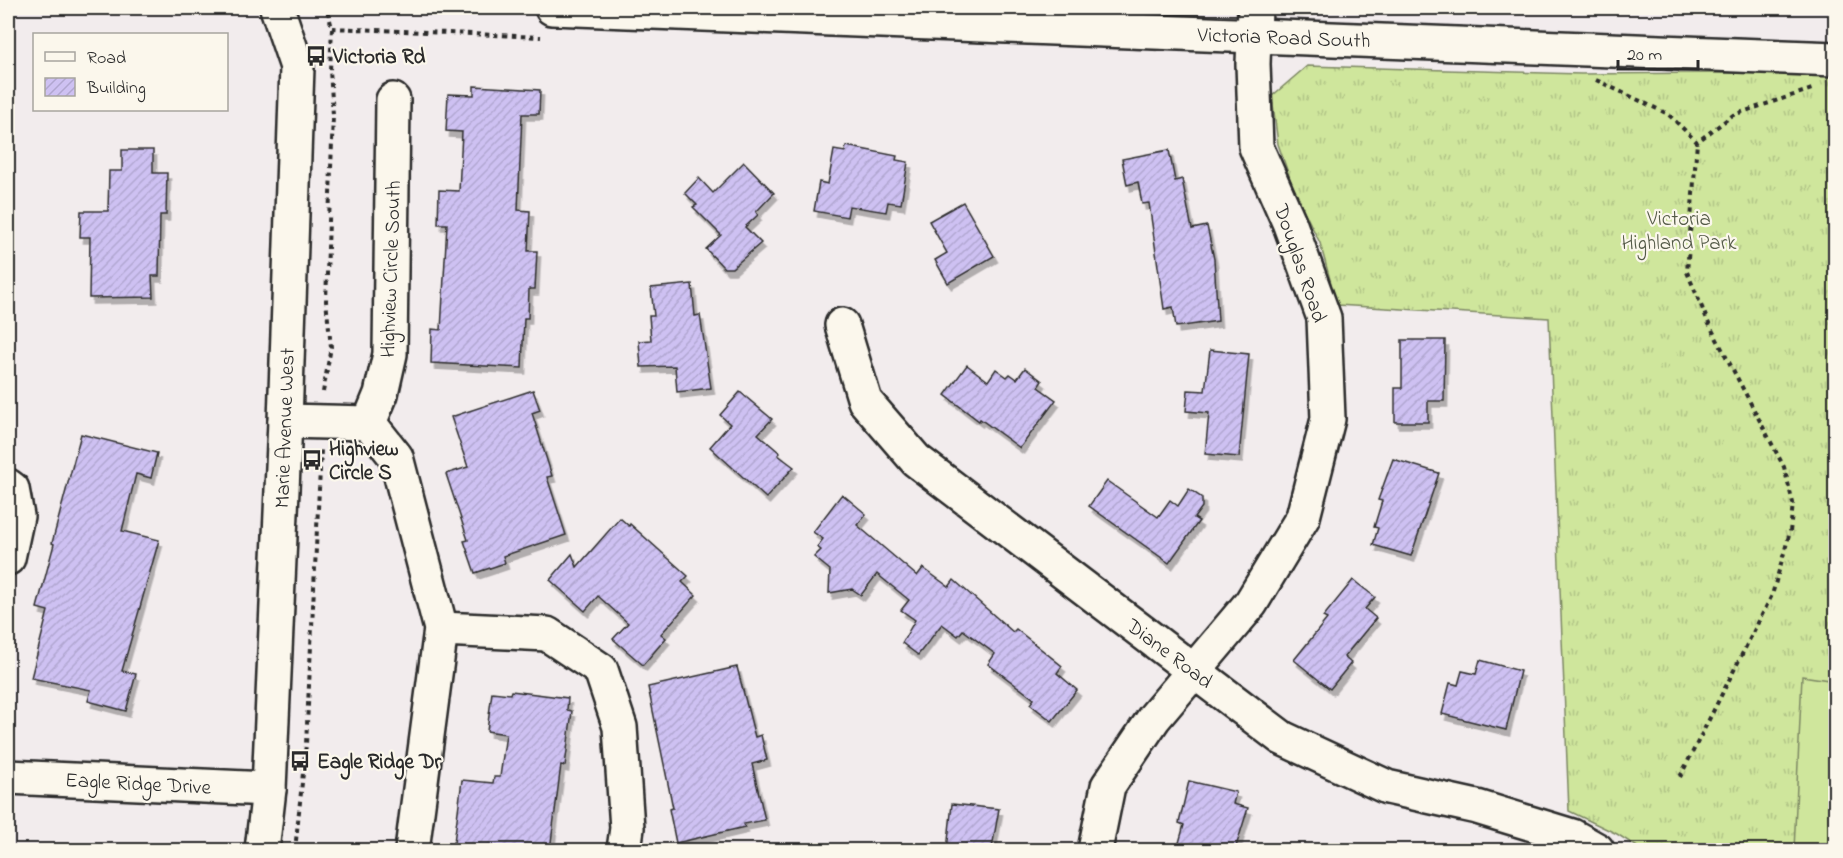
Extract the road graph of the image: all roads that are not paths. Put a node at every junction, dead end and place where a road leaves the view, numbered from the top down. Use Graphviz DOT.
graph roads {
  1 [pos="277,8"];
  2 [pos="552,22"];
  3 [pos="1255,22"];
  4 [pos="1826,72"];
  5 [pos="393,100"];
  6 [pos="842,325"];
  7 [pos="285,421"];
  8 [pos="369,423"];
  9 [pos="8,486"];
  10 [pos="8,558"];
  11 [pos="441,629"];
  12 [pos="1193,671"];
  13 [pos="8,777"];
  14 [pos="269,789"];
  15 [pos="262,850"];
  16 [pos="412,850"];
  17 [pos="624,850"];
  18 [pos="1095,850"];
  19 [pos="1597,850"];
  1 -- 7 [label="street, Marie Avenue West"];
  2 -- 3 [label="street, Victoria Road South"];
  3 -- 4 [label="street, Victoria Road South"];
  3 -- 12 [label="street, Douglas Road"];
  5 -- 8 [label="street, Highview Circle South"];
  6 -- 12 [label="street, Diane Road"];
  7 -- 8 [label="street"];
  7 -- 14 [label="street, Marie Avenue West"];
  8 -- 11 [label="street"];
  9 -- 10 [label="street"];
  11 -- 16 [label="street"];
  11 -- 17 [label="street"];
  12 -- 18 [label="street, Douglas Road"];
  12 -- 19 [label="street, Diane Road"];
  13 -- 14 [label="street, Eagle Ridge Drive"];
  14 -- 15 [label="street, Marie Avenue West"];
}
